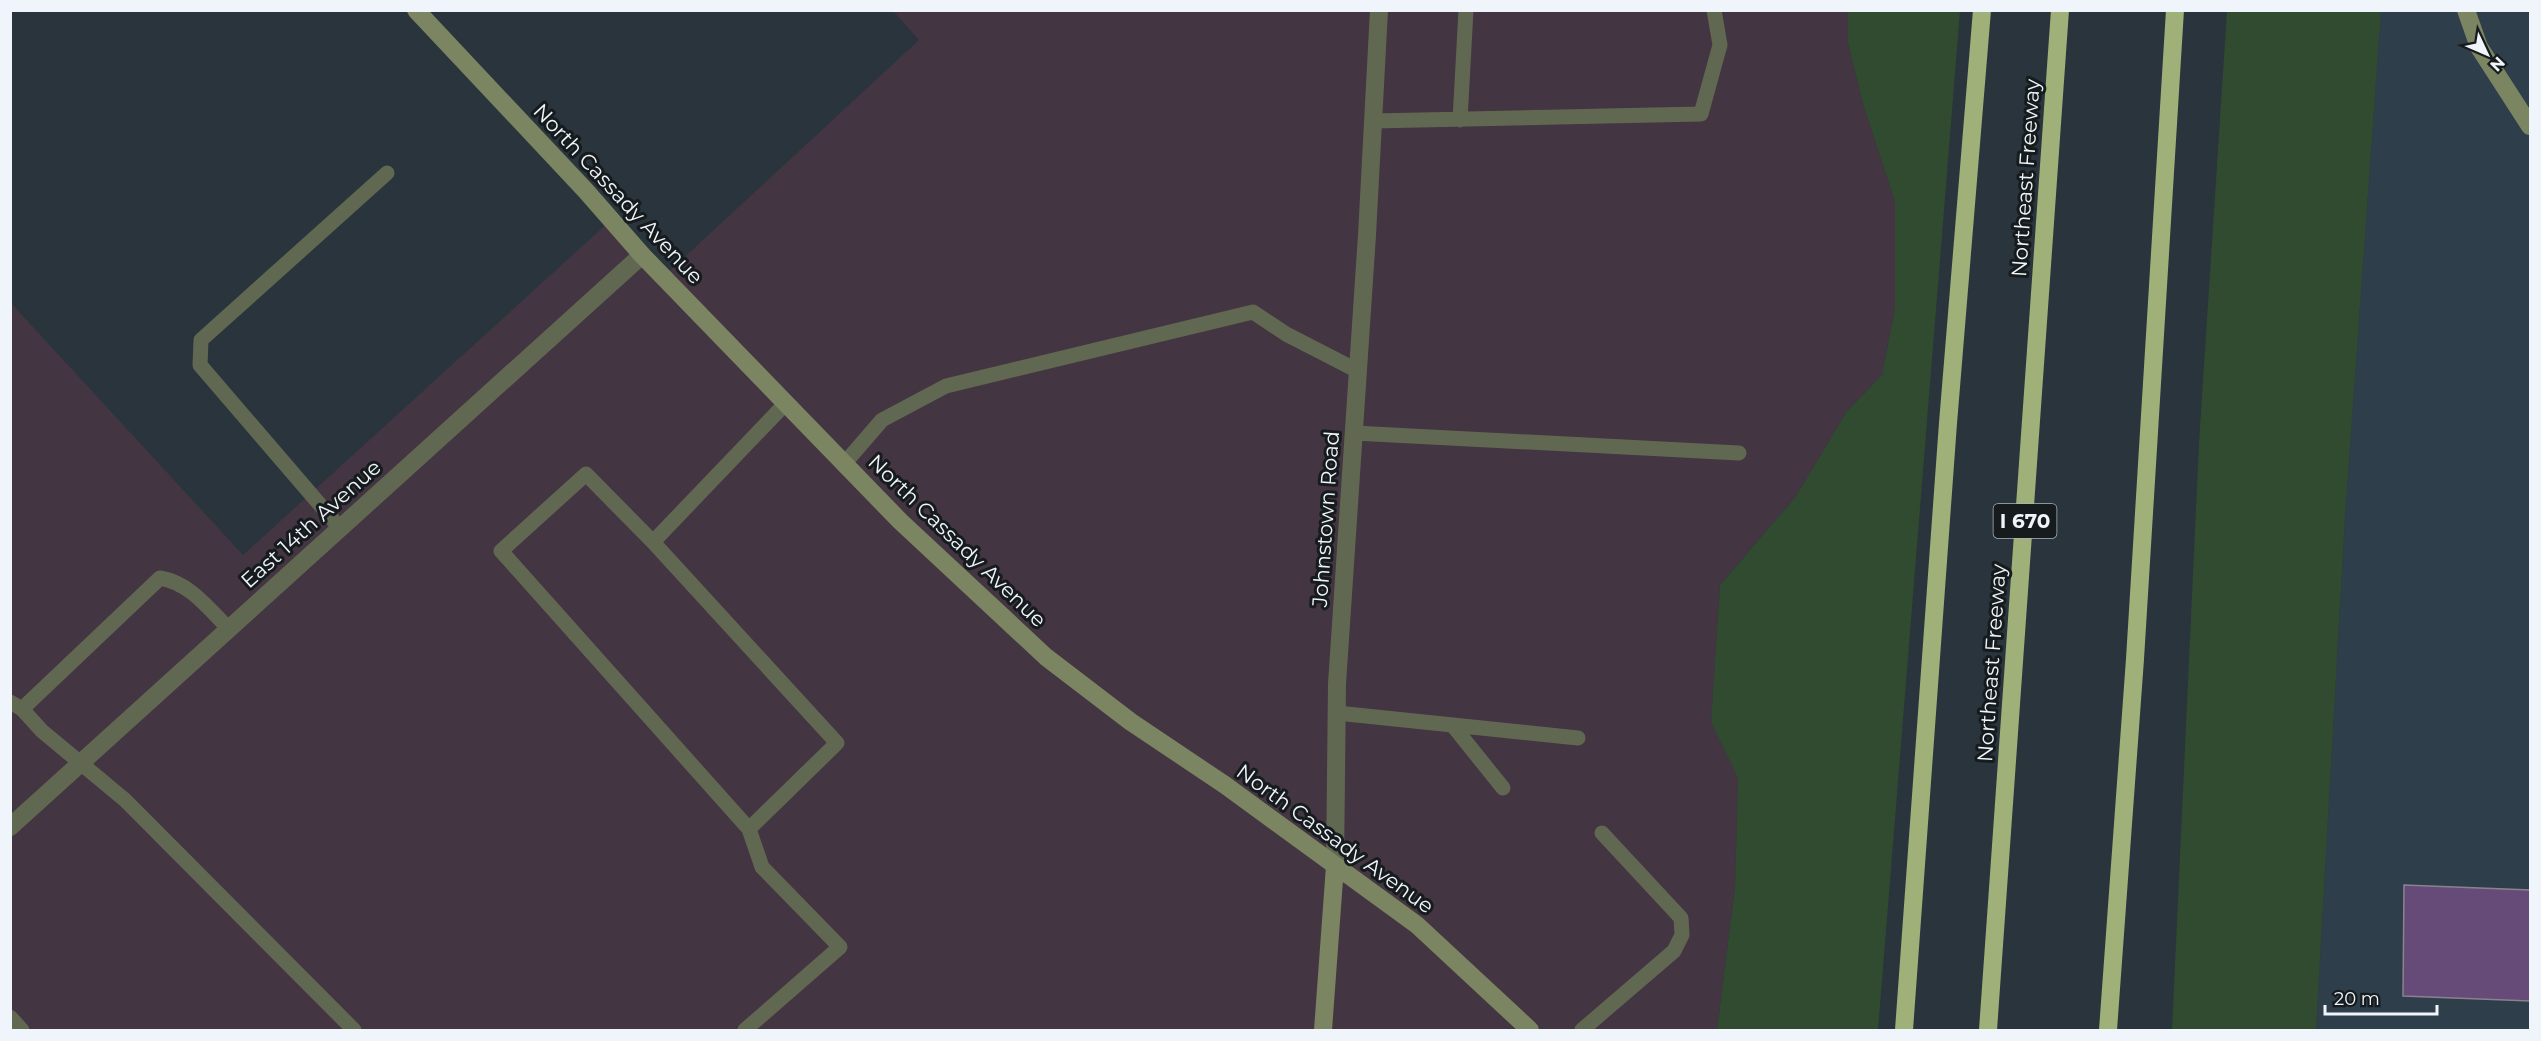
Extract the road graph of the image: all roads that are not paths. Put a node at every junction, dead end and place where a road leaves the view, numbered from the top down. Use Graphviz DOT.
graph roads {
  1 [pos="416,10"];
  2 [pos="1379,10"];
  3 [pos="1466,10"];
  4 [pos="1714,10"];
  5 [pos="1982,10"];
  6 [pos="2060,10"];
  7 [pos="2175,10"];
  8 [pos="2466,10"];
  9 [pos="1460,120"];
  10 [pos="1373,121"];
  11 [pos="2530,126"];
  12 [pos="387,173"];
  13 [pos="642,255"];
  14 [pos="1358,371"];
  15 [pos="786,403"];
  16 [pos="1354,433"];
  17 [pos="1739,453"];
  18 [pos="844,464"];
  19 [pos="340,528"];
  20 [pos="653,542"];
  21 [pos="229,628"];
  22 [pos="16,705"];
  23 [pos="1337,713"];
  24 [pos="1454,727"];
  25 [pos="1578,738"];
  26 [pos="81,764"];
  27 [pos="1503,788"];
  28 [pos="10,826"];
  29 [pos="749,829"];
  30 [pos="1602,833"];
  31 [pos="1335,866"];
  32 [pos="10,1017"];
  33 [pos="22,1030"];
  34 [pos="354,1030"];
  35 [pos="745,1030"];
  36 [pos="1323,1030"];
  37 [pos="1530,1030"];
  38 [pos="1582,1030"];
  39 [pos="1905,1030"];
  40 [pos="1988,1030"];
  41 [pos="2108,1030"];
  1 -- 13 [label="main road, North Cassady Avenue"];
  2 -- 10 [label="street, Johnstown Road"];
  3 -- 9 [label="lane"];
  4 -- 9 [label="lane"];
  5 -- 39 [label="highway"];
  6 -- 40 [label="highway, Northeast Freeway / I 670"];
  7 -- 41 [label="highway"];
  8 -- 11 [label="main road"];
  9 -- 10 [label="lane"];
  10 -- 14 [label="street, Johnstown Road"];
  12 -- 19 [label="lane"];
  13 -- 15 [label="main road, North Cassady Avenue"];
  13 -- 19 [label="street, East 14th Avenue"];
  14 -- 16 [label="street, Johnstown Road"];
  14 -- 18 [label="lane"];
  15 -- 18 [label="main road, North Cassady Avenue"];
  15 -- 20 [label="lane"];
  16 -- 17 [label="lane"];
  16 -- 23 [label="street, Johnstown Road"];
  18 -- 31 [label="main road, North Cassady Avenue"];
  19 -- 21 [label="street, East 14th Avenue"];
  20 -- 29 [label="lane"];
  20 -- 29 [label="lane"];
  21 -- 22 [label="lane"];
  21 -- 26 [label="street, East 14th Avenue"];
  22 -- 26 [label="lane"];
  23 -- 24 [label="lane"];
  23 -- 31 [label="street, Johnstown Road"];
  24 -- 25 [label="lane"];
  24 -- 27 [label="lane"];
  26 -- 28 [label="street, East 14th Avenue"];
  26 -- 34 [label="lane"];
  29 -- 35 [label="lane"];
  30 -- 38 [label="lane"];
  31 -- 36 [label="main road, Johnstown Road"];
  31 -- 37 [label="main road, North Cassady Avenue"];
  32 -- 33 [label="lane"];
}
